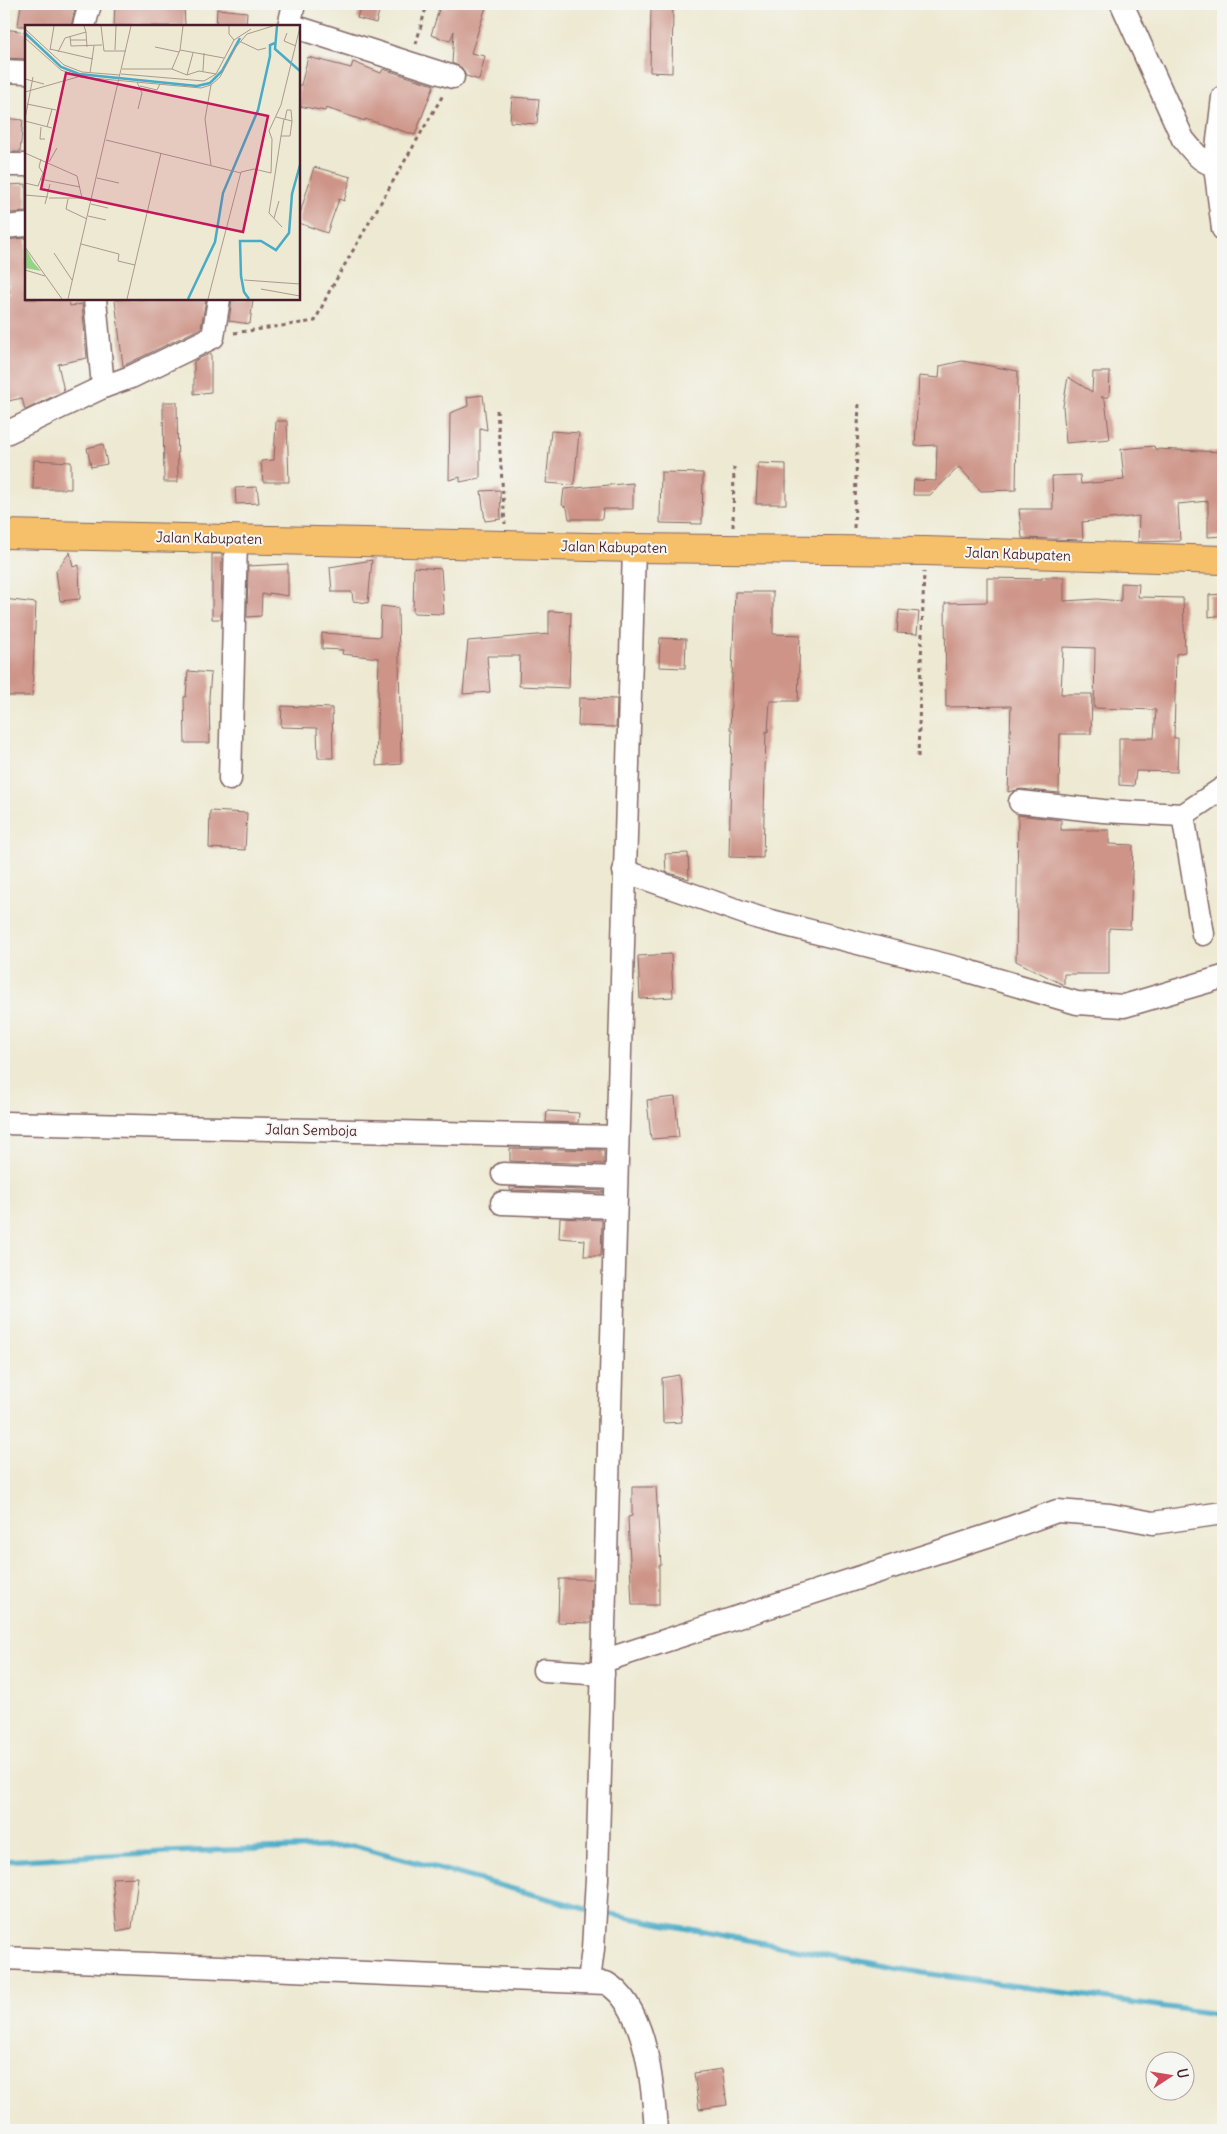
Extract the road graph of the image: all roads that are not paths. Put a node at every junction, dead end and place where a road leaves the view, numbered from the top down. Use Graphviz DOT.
graph roads {
  1 [pos="90,4"];
  2 [pos="1122,4"];
  3 [pos="293,22"];
  4 [pos="84,25"];
  5 [pos="4,71"];
  6 [pos="25,72"];
  7 [pos="453,77"];
  8 [pos="1223,97"];
  9 [pos="4,165"];
  10 [pos="25,165"];
  11 [pos="1219,166"];
  12 [pos="25,225"];
  13 [pos="4,227"];
  14 [pos="1223,229"];
  15 [pos="95,300"];
  16 [pos="219,300"];
  17 [pos="104,387"];
  18 [pos="4,434"];
  19 [pos="4,534"];
  20 [pos="236,539"];
  21 [pos="634,548"];
  22 [pos="1223,560"];
  23 [pos="230,779"];
  24 [pos="1223,788"];
  25 [pos="1020,802"];
  26 [pos="1183,816"];
  27 [pos="624,871"];
  28 [pos="1203,934"];
  29 [pos="1223,978"];
  30 [pos="4,1123"];
  31 [pos="617,1137"];
  32 [pos="503,1174"];
  33 [pos="616,1178"];
  34 [pos="502,1203"];
  35 [pos="615,1207"];
  36 [pos="1223,1513"];
  37 [pos="603,1668"];
  38 [pos="544,1670"];
  39 [pos="4,1958"];
  40 [pos="589,1981"];
  41 [pos="656,2130"];
  1 -- 4 [label="street"];
  2 -- 11 [label="street"];
  3 -- 7 [label="street"];
  5 -- 6 [label="street"];
  8 -- 11 [label="street"];
  9 -- 10 [label="street"];
  11 -- 14 [label="street"];
  12 -- 13 [label="street"];
  15 -- 17 [label="street"];
  16 -- 17 [label="street"];
  17 -- 18 [label="street"];
  19 -- 20 [label="main road, Jalan Kabupaten"];
  20 -- 21 [label="main road, Jalan Kabupaten"];
  20 -- 23 [label="street"];
  21 -- 22 [label="main road, Jalan Kabupaten"];
  21 -- 27 [label="street"];
  24 -- 26 [label="street"];
  25 -- 26 [label="street"];
  26 -- 28 [label="street"];
  27 -- 29 [label="street"];
  27 -- 31 [label="street"];
  30 -- 31 [label="street, Jalan Semboja"];
  31 -- 33 [label="street"];
  32 -- 33 [label="street"];
  33 -- 35 [label="street"];
  34 -- 35 [label="street"];
  35 -- 37 [label="street"];
  36 -- 37 [label="street"];
  37 -- 38 [label="street"];
  37 -- 40 [label="street"];
  39 -- 40 [label="street"];
  40 -- 41 [label="street"];
}
